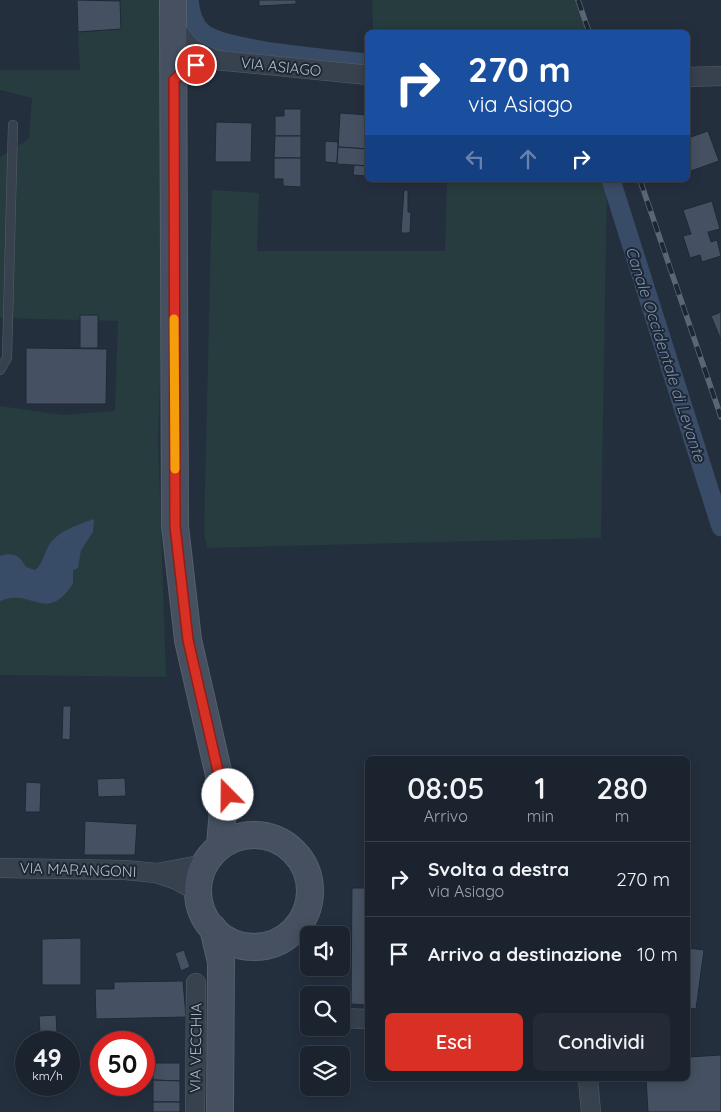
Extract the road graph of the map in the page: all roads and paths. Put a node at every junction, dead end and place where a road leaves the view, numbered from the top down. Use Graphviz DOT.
graph roads {
  1 [pos="173,0"];
  2 [pos="174,27"];
  3 [pos="215,60"];
  4 [pos="365,76"];
  5 [pos="721,76"];
  6 [pos="690,77"];
  7 [pos="174,80"];
  8 [pos="13,125"];
  9 [pos="0,370"];
  10 [pos="221,784"];
  11 [pos="264,836"];
  12 [pos="212,855"];
  13 [pos="0,868"];
  14 [pos="156,873"];
  15 [pos="198,892"];
  16 [pos="212,928"];
  17 [pos="263,946"];
  18 [pos="209,982"];
  19 [pos="350,1018"];
  20 [pos="365,1019"];
  21 [pos="588,1081"];
  22 [pos="195,1112"];
  23 [pos="220,1112"];
  24 [pos="591,1112"];
  1 -- 2 [label="main road"];
  2 -- 3 [label="street, VIA ASIAGO"];
  2 -- 7 [label="main road"];
  3 -- 4 [label="street, VIA ASIAGO"];
  3 -- 7 [label="street"];
  5 -- 6 [label="street"];
  7 -- 10 [label="main road"];
  8 -- 9 [label="lane"];
  10 -- 11 [label="main road"];
  10 -- 12 [label="main road"];
  11 -- 12 [label="main road"];
  11 -- 17 [label="main road"];
  12 -- 14 [label="street, VIA MARANGONI"];
  12 -- 15 [label="main road"];
  13 -- 14 [label="street, VIA MARANGONI"];
  14 -- 15 [label="street, VIA MARANGONI"];
  15 -- 16 [label="main road"];
  16 -- 17 [label="main road"];
  16 -- 18 [label="main road"];
  17 -- 18 [label="main road"];
  18 -- 22 [label="street, VIA VECCHIA"];
  18 -- 23 [label="main road"];
  19 -- 20 [label="street"];
  21 -- 24 [label="street"];
}
